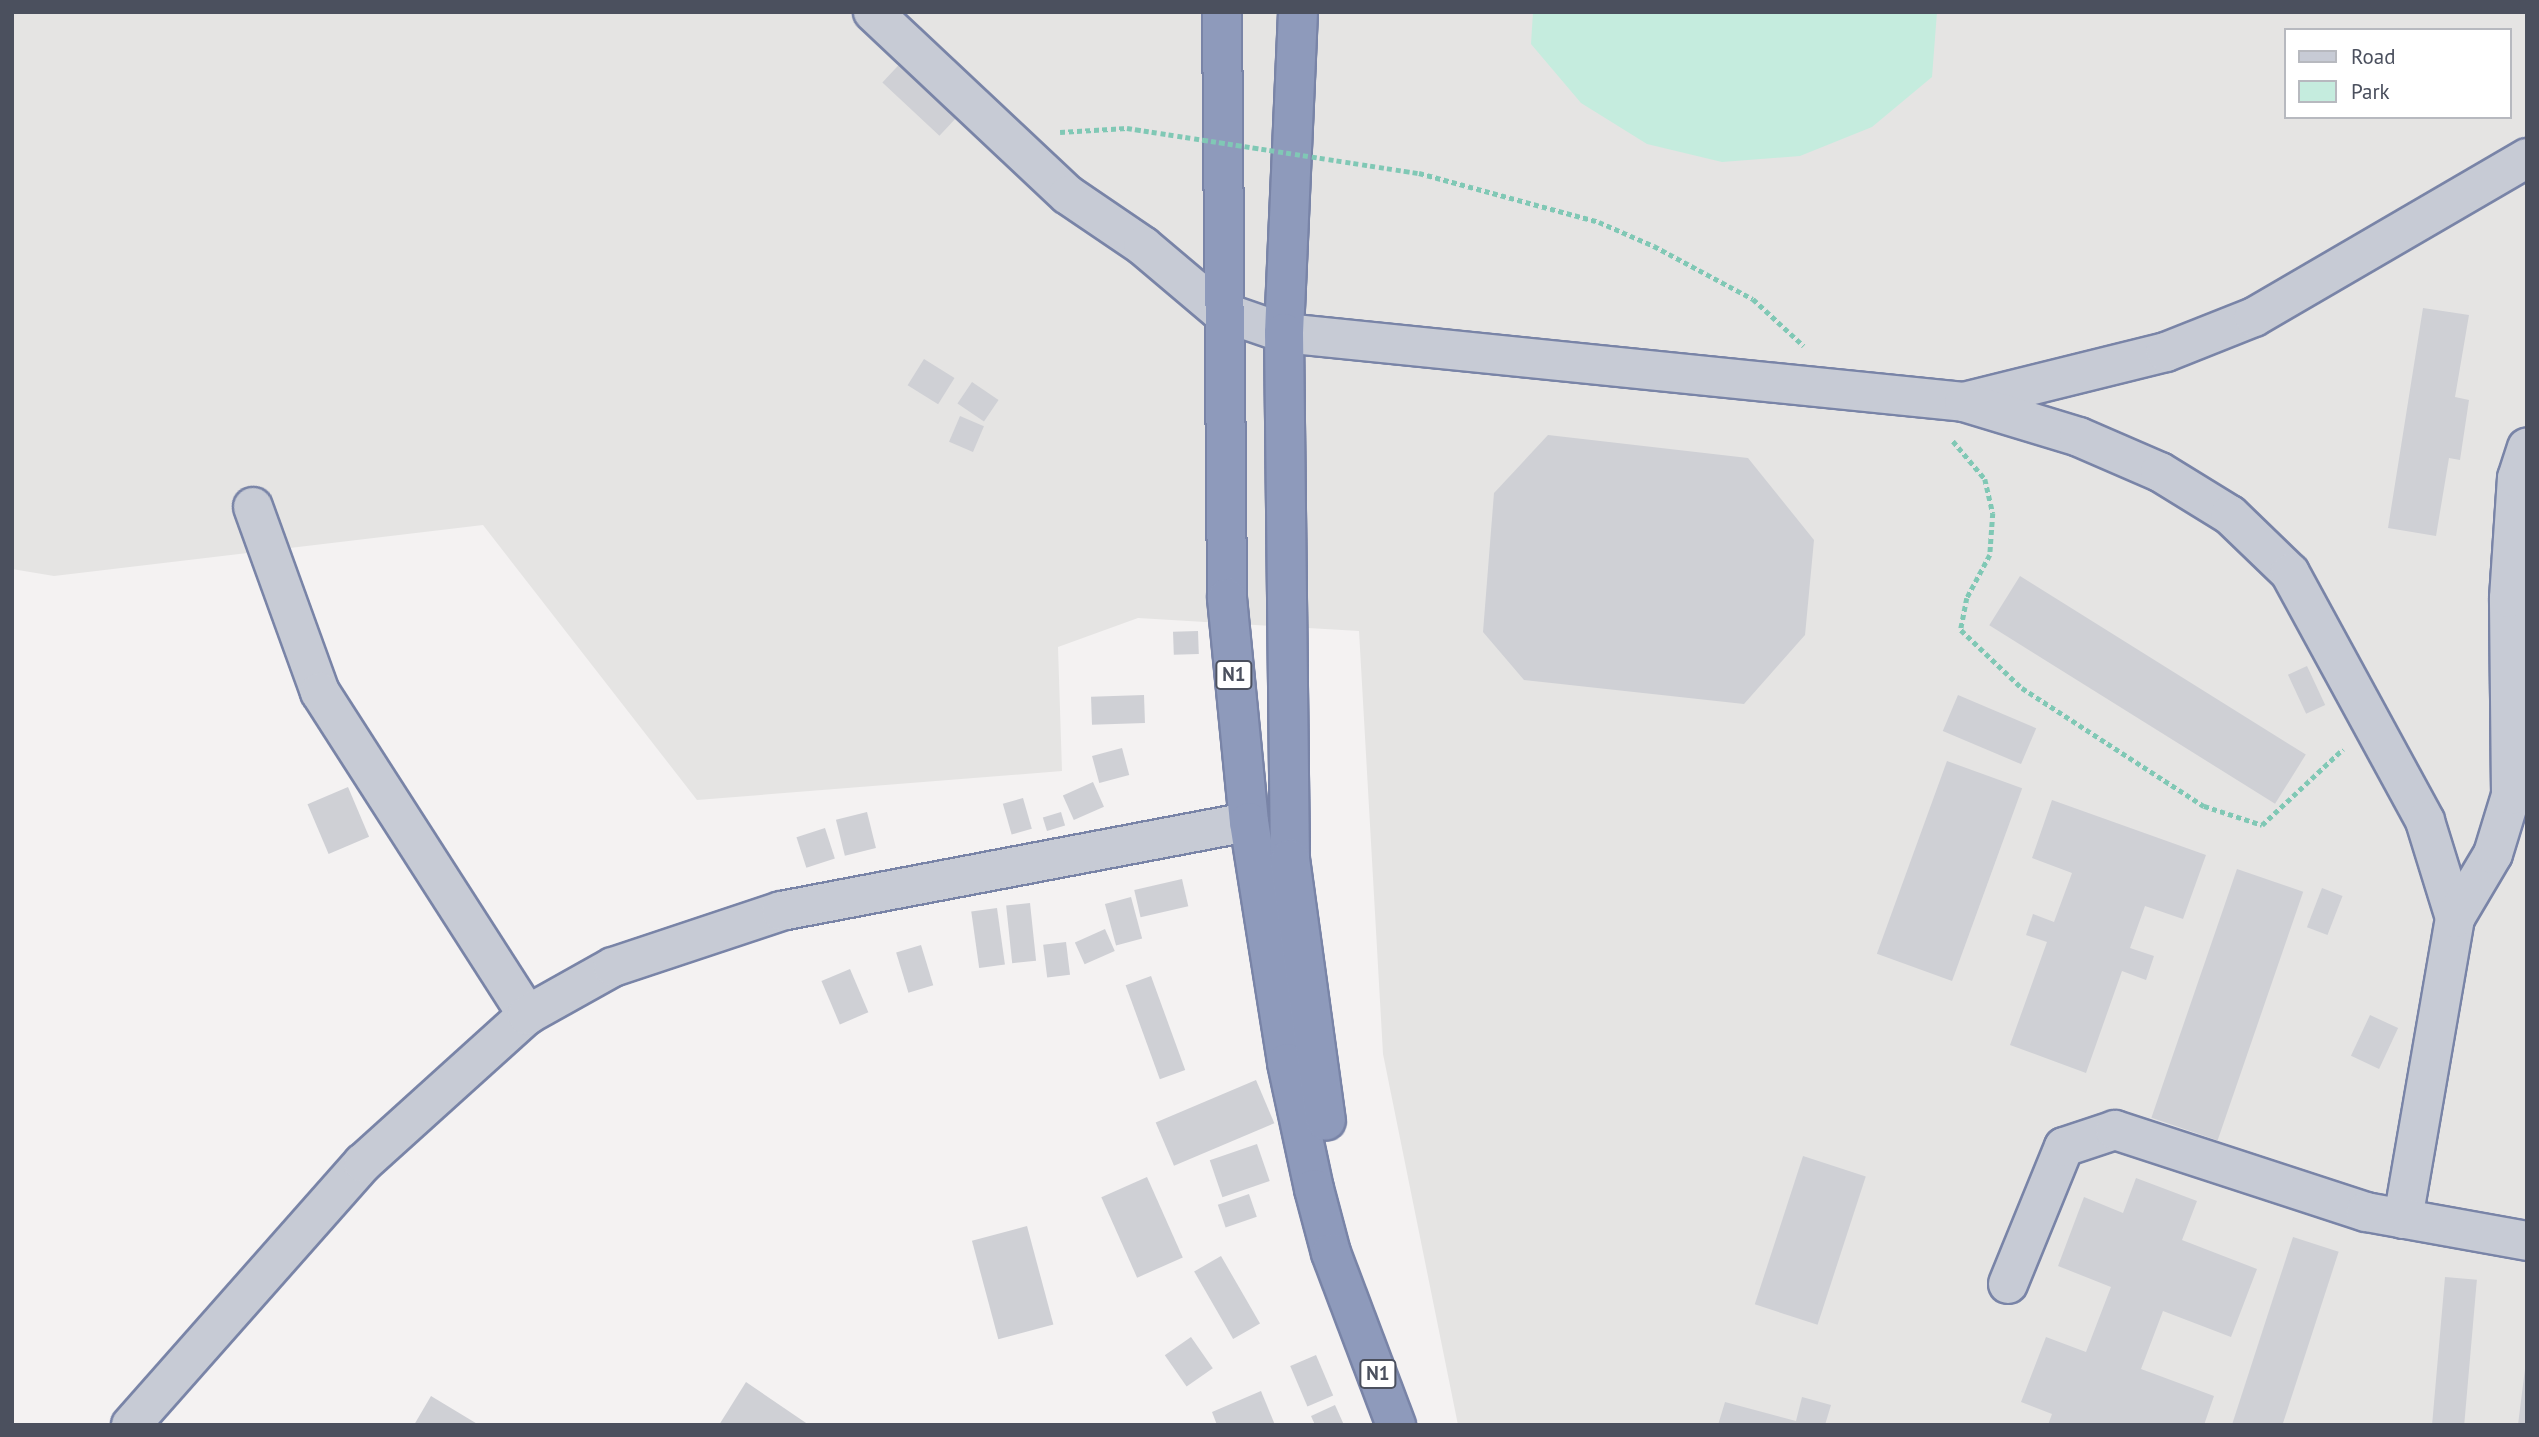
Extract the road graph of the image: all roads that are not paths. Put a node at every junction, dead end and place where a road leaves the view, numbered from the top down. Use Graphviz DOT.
graph roads {
  1 [pos="873,12"];
  2 [pos="1222,12"];
  3 [pos="1298,12"];
  4 [pos="2527,158"];
  5 [pos="1220,310"];
  6 [pos="1284,333"];
  7 [pos="1964,402"];
  8 [pos="2527,448"];
  9 [pos="253,507"];
  10 [pos="1249,822"];
  11 [pos="2455,918"];
  12 [pos="527,1015"];
  13 [pos="2403,1220"];
  14 [pos="2527,1241"];
  15 [pos="2008,1284"];
  16 [pos="1360,1323"];
  17 [pos="131,1425"];
  18 [pos="1396,1425"];
  1 -- 5 [label="street"];
  2 -- 5 [label="highway, N1"];
  3 -- 6 [label="highway, N1"];
  4 -- 7 [label="street"];
  5 -- 6 [label="street"];
  5 -- 10 [label="highway, N1"];
  6 -- 7 [label="street"];
  6 -- 16 [label="highway, N1"];
  7 -- 11 [label="street"];
  8 -- 11 [label="street"];
  9 -- 12 [label="street"];
  10 -- 12 [label="street"];
  10 -- 16 [label="highway, N1"];
  11 -- 13 [label="street"];
  12 -- 17 [label="street"];
  13 -- 14 [label="street"];
  13 -- 15 [label="street"];
  16 -- 18 [label="highway, N1"];
}
